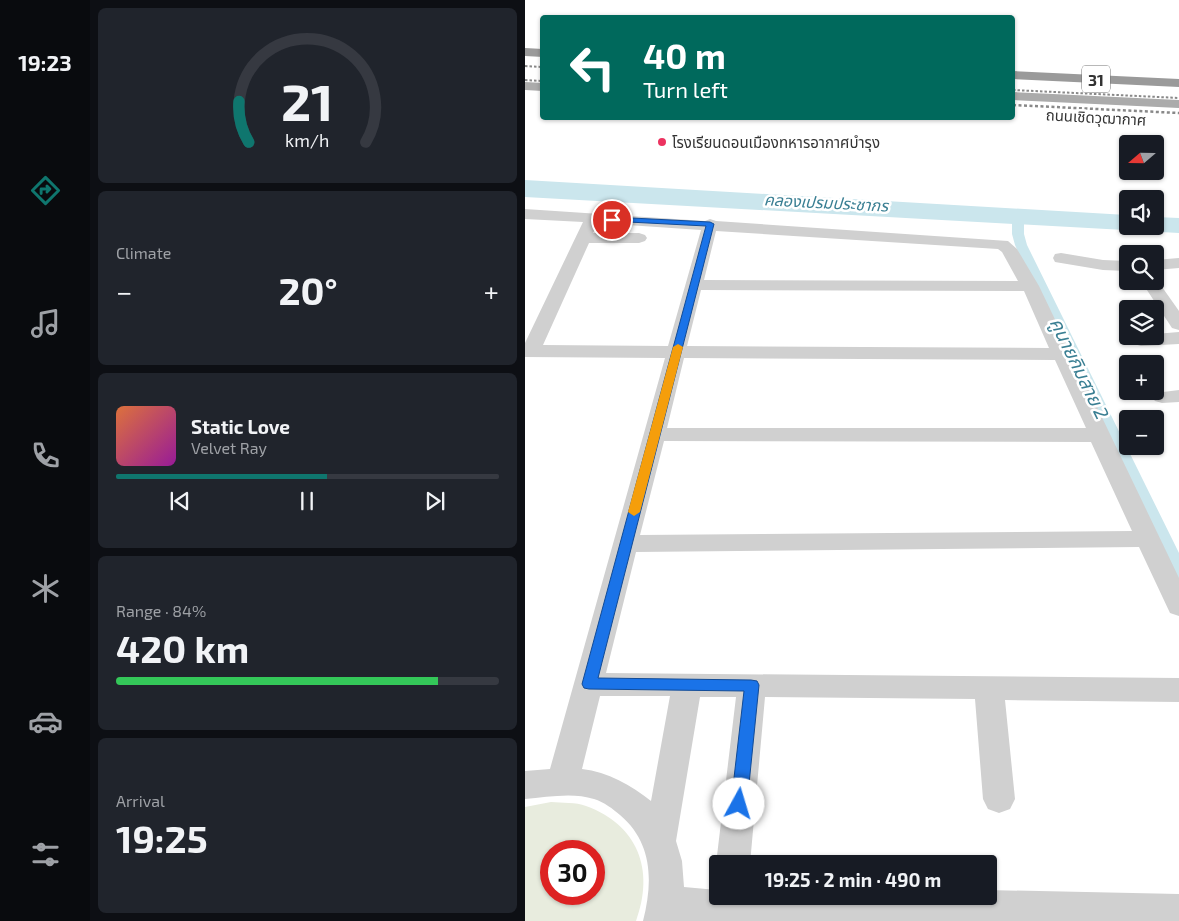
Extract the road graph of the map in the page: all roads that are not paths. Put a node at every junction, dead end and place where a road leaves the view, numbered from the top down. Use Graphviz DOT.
graph roads {
  1 [pos="525,50"];
  2 [pos="540,51"];
  3 [pos="525,57"];
  4 [pos="540,58"];
  5 [pos="525,74"];
  6 [pos="1015,74"];
  7 [pos="1015,74"];
  8 [pos="540,75"];
  9 [pos="1179,79"];
  10 [pos="1015,81"];
  11 [pos="1179,83"];
  12 [pos="525,86"];
  13 [pos="540,87"];
  14 [pos="1179,88"];
  15 [pos="1015,97"];
  16 [pos="1179,105"];
  17 [pos="525,214"];
  18 [pos="592,219"];
  19 [pos="710,224"];
  20 [pos="583,238"];
  21 [pos="639,238"];
  22 [pos="1061,258"];
  23 [pos="1179,263"];
  24 [pos="1164,264"];
  25 [pos="1119,266"];
  26 [pos="694,285"];
  27 [pos="1030,286"];
  28 [pos="1156,290"];
  29 [pos="1179,324"];
  30 [pos="1179,338"];
  31 [pos="1164,339"];
  32 [pos="528,351"];
  33 [pos="677,352"];
  34 [pos="1062,354"];
  35 [pos="655,434"];
  36 [pos="1101,435"];
  37 [pos="1149,539"];
  38 [pos="626,544"];
  39 [pos="1179,606"];
  40 [pos="589,684"];
  41 [pos="687,684"];
  42 [pos="751,685"];
  43 [pos="989,688"];
  44 [pos="1179,690"];
  45 [pos="563,781"];
  46 [pos="525,785"];
  47 [pos="999,799"];
  48 [pos="660,839"];
  49 [pos="734,855"];
  50 [pos="741,909"];
  51 [pos="1179,911"];
  52 [pos="664,912"];
  53 [pos="971,914"];
  1 -- 2 [label="highway"];
  3 -- 4 [label="highway"];
  5 -- 8 [label="main road"];
  6 -- 9 [label="highway, 31"];
  7 -- 11 [label="highway, 31"];
  10 -- 14 [label="highway, 31"];
  12 -- 13 [label="main road"];
  15 -- 16 [label="main road"];
  17 -- 18 [label="street"];
  18 -- 19 [label="street"];
  18 -- 20 [label="street"];
  19 -- 26 [label="street"];
  19 -- 27 [label="street"];
  20 -- 21 [label="street"];
  20 -- 32 [label="street"];
  22 -- 25 [label="street"];
  23 -- 24 [label="street"];
  26 -- 27 [label="street"];
  26 -- 33 [label="street"];
  27 -- 34 [label="street"];
  28 -- 29 [label="street"];
  30 -- 31 [label="street"];
  32 -- 33 [label="street"];
  33 -- 34 [label="street"];
  33 -- 35 [label="street"];
  34 -- 36 [label="street"];
  35 -- 36 [label="street"];
  35 -- 38 [label="street"];
  36 -- 37 [label="street"];
  37 -- 38 [label="street"];
  37 -- 39 [label="street"];
  38 -- 40 [label="street"];
  40 -- 41 [label="street"];
  40 -- 45 [label="street"];
  41 -- 42 [label="street"];
  41 -- 48 [label="street"];
  42 -- 43 [label="street"];
  42 -- 49 [label="street"];
  43 -- 44 [label="street"];
  43 -- 47 [label="street"];
  45 -- 46 [label="street"];
  45 -- 48 [label="street"];
  48 -- 52 [label="street"];
  50 -- 52 [label="street"];
  50 -- 53 [label="street"];
  51 -- 53 [label="street"];
}
